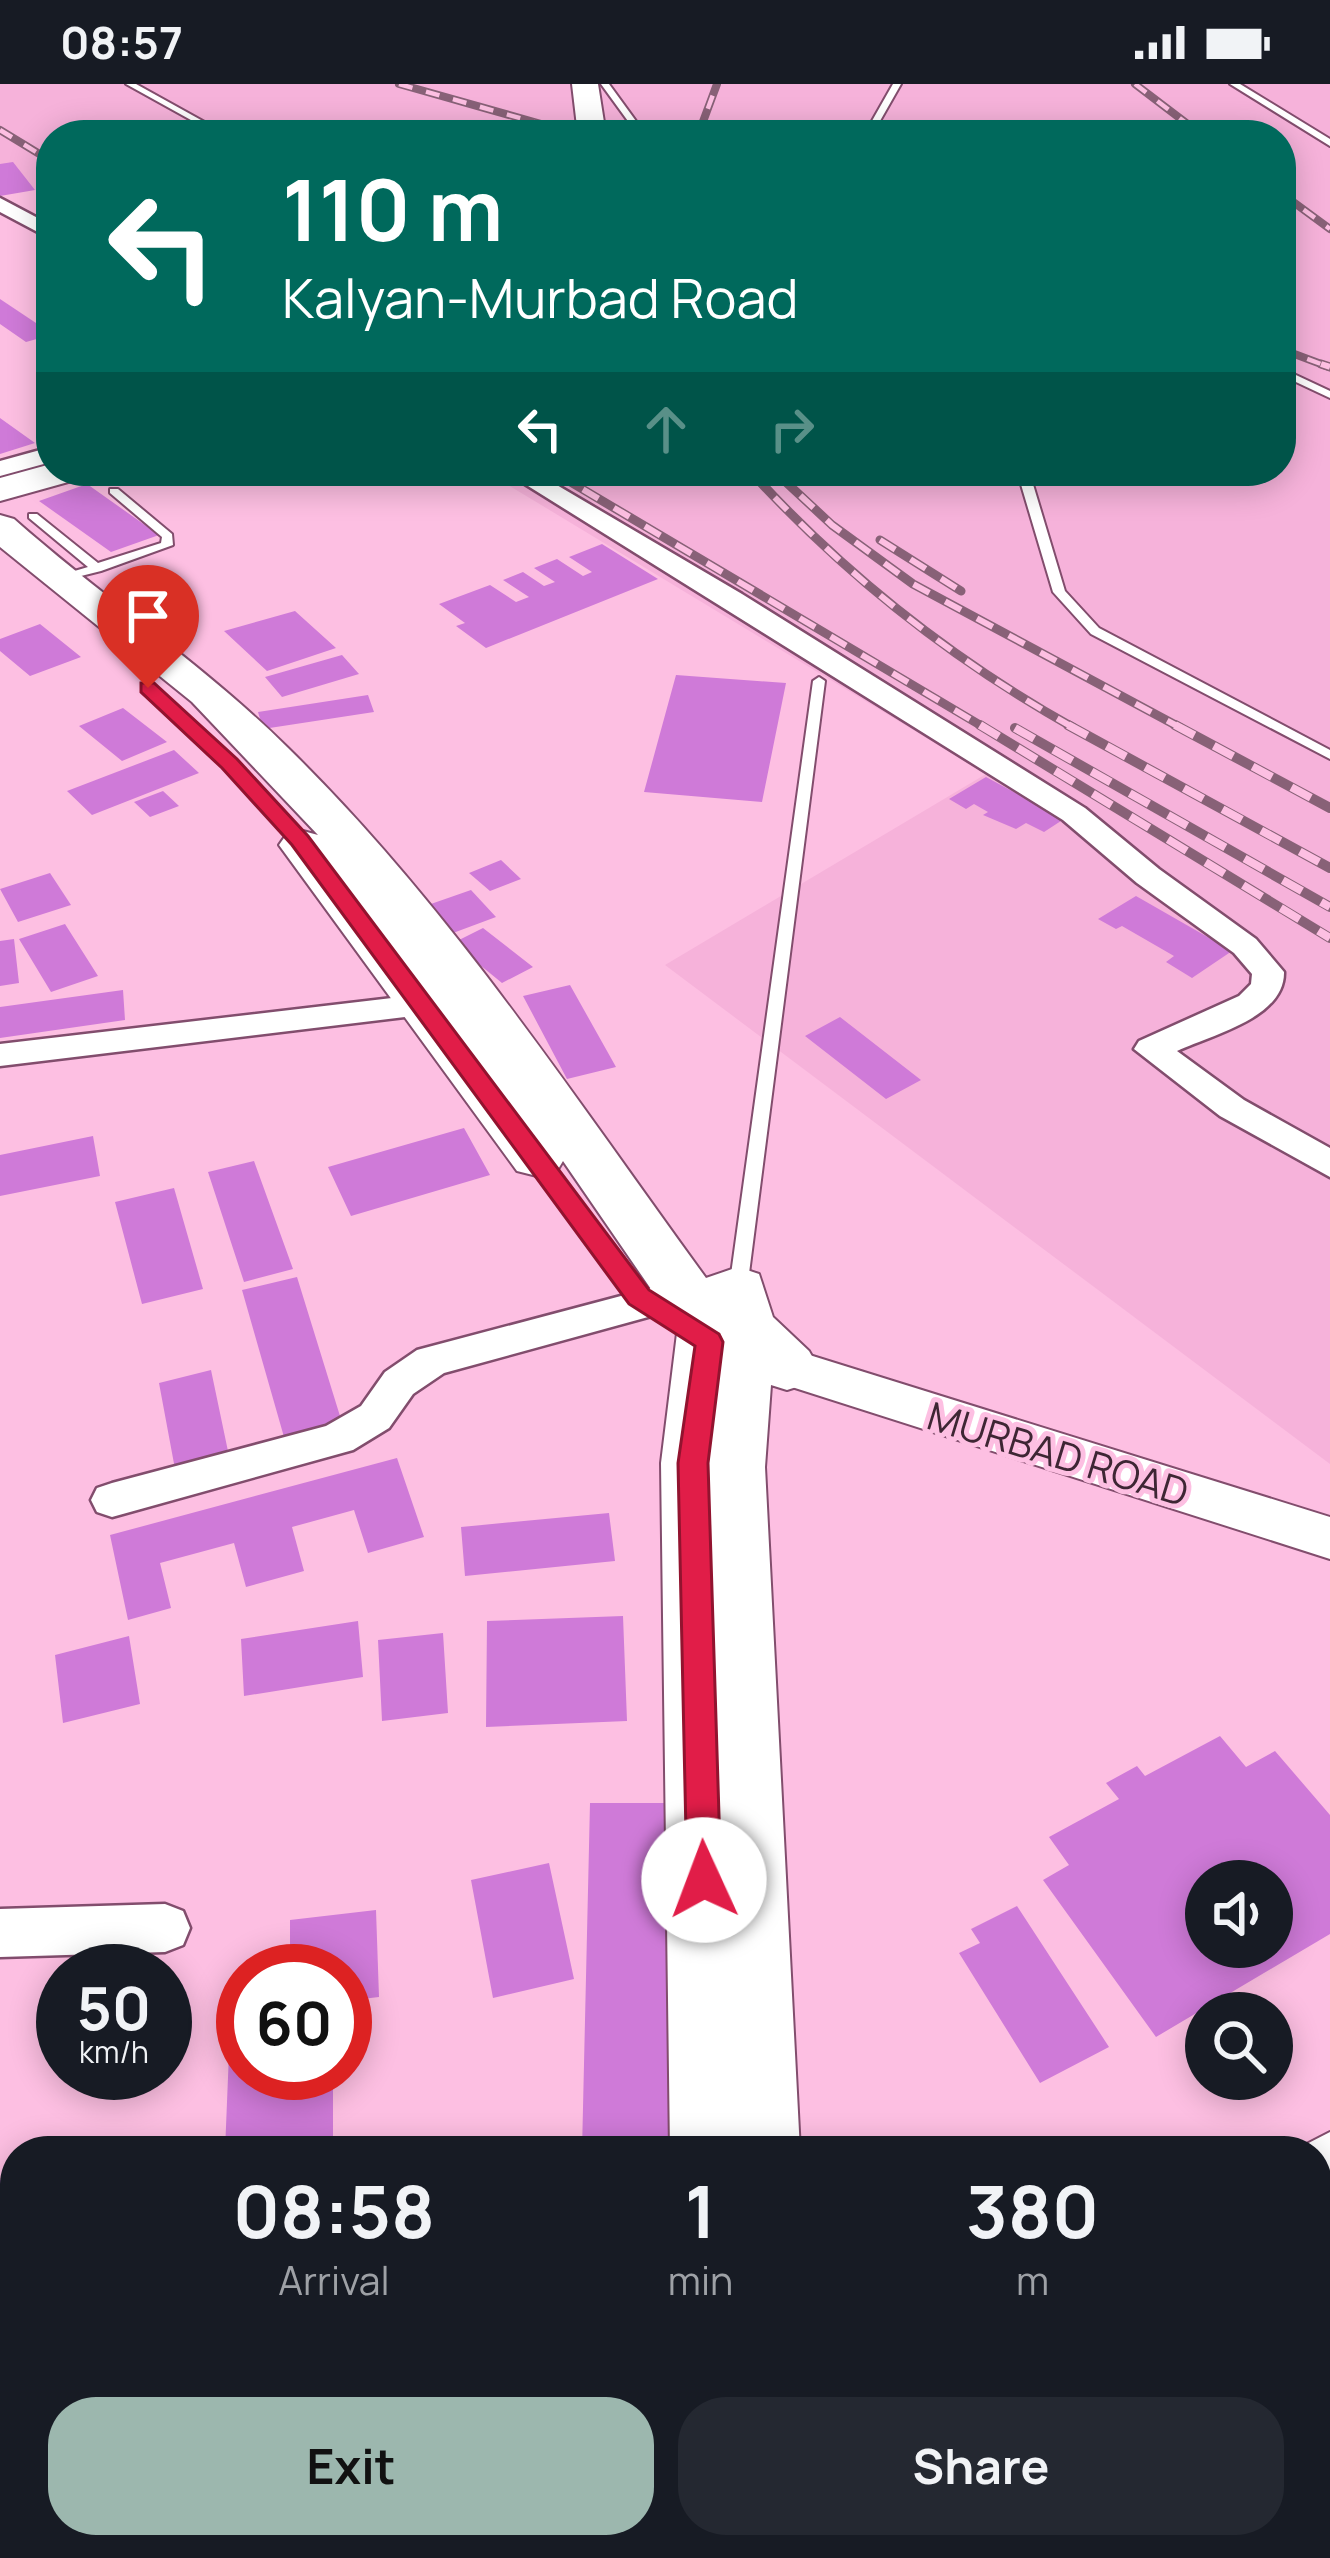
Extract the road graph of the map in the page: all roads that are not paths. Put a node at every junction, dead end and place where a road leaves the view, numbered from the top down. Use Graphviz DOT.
graph roads {
  1 [pos="130,84"];
  2 [pos="585,84"];
  3 [pos="605,84"];
  4 [pos="1234,84"];
  5 [pos="892,85"];
  6 [pos="196,120"];
  7 [pos="590,120"];
  8 [pos="631,120"];
  9 [pos="875,120"];
  10 [pos="1293,120"];
  11 [pos="1296,122"];
  12 [pos="1330,143"];
  13 [pos="0,204"];
  14 [pos="36,224"];
  15 [pos="1296,378"];
  16 [pos="1330,395"];
  17 [pos="541,486"];
  18 [pos="1027,486"];
  19 [pos="19,490"];
  20 [pos="115,491"];
  21 [pos="0,571"];
  22 [pos="81,573"];
  23 [pos="819,681"];
  24 [pos="1330,755"];
  25 [pos="426,1005"];
  26 [pos="0,1055"];
  27 [pos="1330,1164"];
  28 [pos="720,1323"];
  29 [pos="112,1500"];
  30 [pos="1330,1538"];
  31 [pos="165,1928"];
  32 [pos="0,1933"];
  33 [pos="732,2056"];
  34 [pos="714,2136"];
  35 [pos="755,2136"];
  1 -- 6 [label="lane"];
  2 -- 7 [label="main road"];
  3 -- 8 [label="lane"];
  4 -- 10 [label="lane"];
  5 -- 9 [label="lane"];
  11 -- 12 [label="lane"];
  13 -- 14 [label="street"];
  15 -- 16 [label="lane"];
  17 -- 27 [label="street"];
  18 -- 24 [label="lane"];
  19 -- 22 [label="main road"];
  20 -- 22 [label="lane"];
  21 -- 25 [label="main road"];
  22 -- 28 [label="main road"];
  23 -- 28 [label="lane"];
  25 -- 26 [label="street"];
  25 -- 28 [label="main road"];
  28 -- 29 [label="street"];
  28 -- 30 [label="street, MURBAD ROAD"];
  28 -- 33 [label="main road"];
  31 -- 32 [label="street"];
  33 -- 34 [label="main road"];
  33 -- 35 [label="main road"];
}
